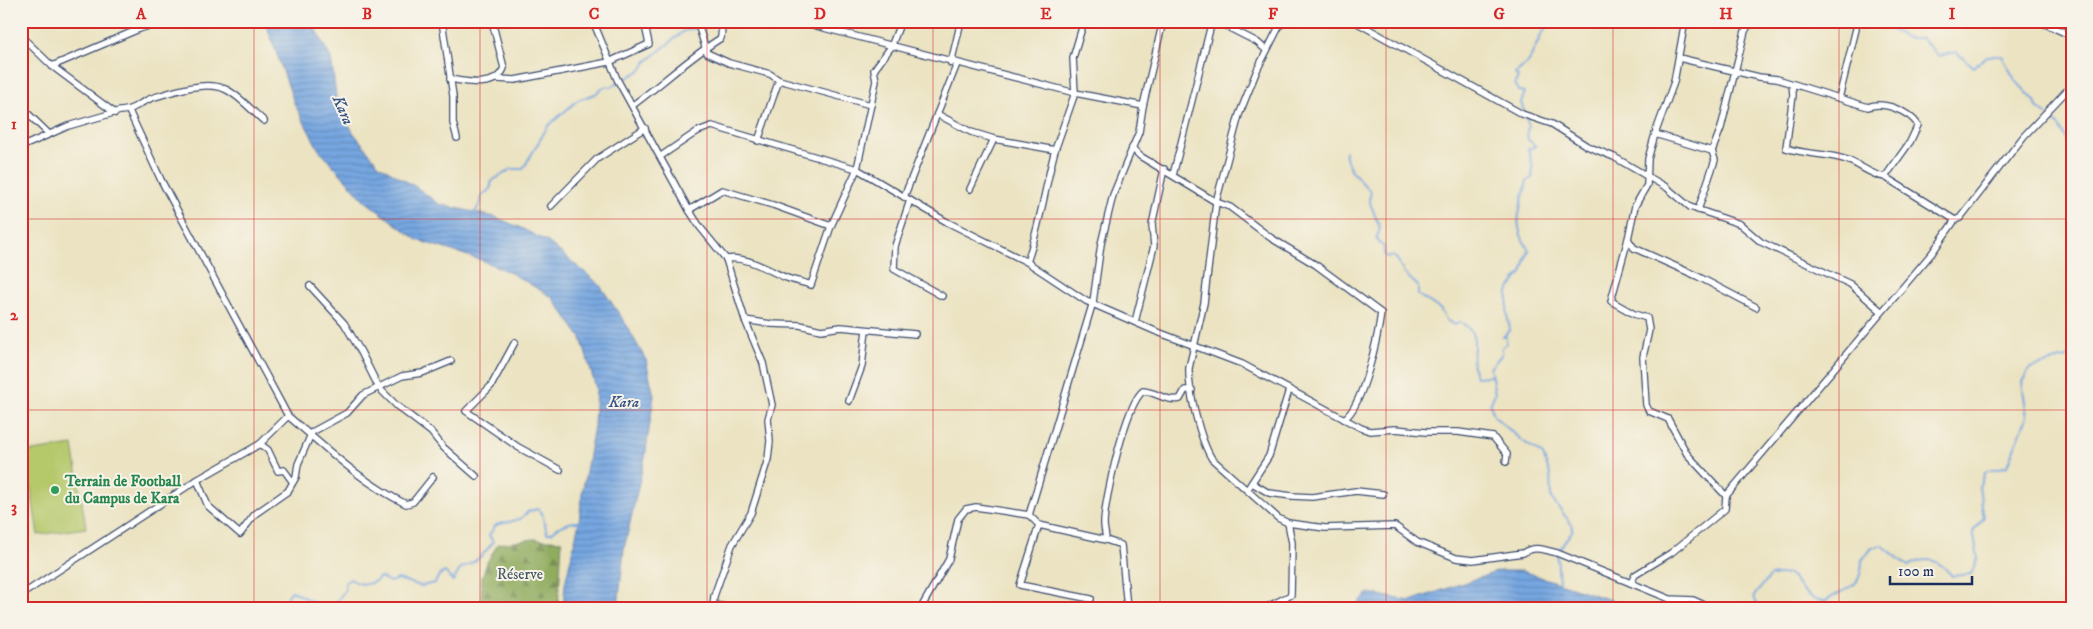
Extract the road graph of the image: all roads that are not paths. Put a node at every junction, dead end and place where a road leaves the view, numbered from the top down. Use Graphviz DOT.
graph roads {
  1 [pos="137,21"];
  2 [pos="166,21"];
  3 [pos="442,21"];
  4 [pos="492,21"];
  5 [pos="593,21"];
  6 [pos="644,21"];
  7 [pos="697,21"];
  8 [pos="728,21"];
  9 [pos="797,21"];
  10 [pos="901,21"];
  11 [pos="961,21"];
  12 [pos="1084,21"];
  13 [pos="1163,21"];
  14 [pos="1212,21"];
  15 [pos="1216,21"];
  16 [pos="1282,21"];
  17 [pos="1686,21"];
  18 [pos="1751,21"];
  19 [pos="2039,21"];
  20 [pos="1355,22"];
  21 [pos="139,29"];
  22 [pos="1856,29"];
  23 [pos="21,36"];
  24 [pos="2072,36"];
  25 [pos="891,47"];
  26 [pos="704,48"];
  27 [pos="1266,50"];
  28 [pos="1679,58"];
  29 [pos="609,62"];
  30 [pos="954,63"];
  31 [pos="52,66"];
  32 [pos="1733,70"];
  33 [pos="450,79"];
  34 [pos="497,79"];
  35 [pos="779,80"];
  36 [pos="1792,84"];
  37 [pos="2072,85"];
  38 [pos="1075,93"];
  39 [pos="1839,98"];
  40 [pos="633,105"];
  41 [pos="871,105"];
  42 [pos="1142,106"];
  43 [pos="21,107"];
  44 [pos="129,111"];
  45 [pos="115,113"];
  46 [pos="938,114"];
  47 [pos="264,121"];
  48 [pos="645,128"];
  49 [pos="49,134"];
  50 [pos="1655,134"];
  51 [pos="457,138"];
  52 [pos="994,139"];
  53 [pos="758,141"];
  54 [pos="21,147"];
  55 [pos="1132,148"];
  56 [pos="1055,150"];
  57 [pos="1712,151"];
  58 [pos="661,156"];
  59 [pos="856,169"];
  60 [pos="1164,169"];
  61 [pos="1173,175"];
  62 [pos="1647,175"];
  63 [pos="1885,177"];
  64 [pos="970,189"];
  65 [pos="907,199"];
  66 [pos="1216,202"];
  67 [pos="552,206"];
  68 [pos="689,210"];
  69 [pos="1698,210"];
  70 [pos="1955,220"];
  71 [pos="831,226"];
  72 [pos="1628,239"];
  73 [pos="726,259"];
  74 [pos="1026,262"];
  75 [pos="310,286"];
  76 [pos="942,296"];
  77 [pos="1093,302"];
  78 [pos="1756,307"];
  79 [pos="1881,311"];
  80 [pos="745,320"];
  81 [pos="1135,322"];
  82 [pos="866,330"];
  83 [pos="915,334"];
  84 [pos="515,342"];
  85 [pos="1195,346"];
  86 [pos="451,362"];
  87 [pos="379,388"];
  88 [pos="1192,390"];
  89 [pos="1289,390"];
  90 [pos="849,401"];
  91 [pos="288,416"];
  92 [pos="1344,418"];
  93 [pos="310,435"];
  94 [pos="260,444"];
  95 [pos="1506,462"];
  96 [pos="560,470"];
  97 [pos="476,476"];
  98 [pos="433,477"];
  99 [pos="197,480"];
  100 [pos="292,481"];
  101 [pos="1252,482"];
  102 [pos="1247,490"];
  103 [pos="1383,494"];
  104 [pos="1726,496"];
  105 [pos="1030,515"];
  106 [pos="1288,523"];
  107 [pos="1039,526"];
  108 [pos="1106,540"];
  109 [pos="1631,583"];
  110 [pos="21,595"];
  111 [pos="1091,599"];
  112 [pos="714,606"];
  113 [pos="731,608"];
  114 [pos="921,608"];
  115 [pos="1128,608"];
  116 [pos="1264,608"];
  117 [pos="1711,608"];
  1 -- 21 [label="street"];
  2 -- 21 [label="street"];
  3 -- 33 [label="street"];
  4 -- 34 [label="street"];
  5 -- 29 [label="street"];
  6 -- 29 [label="street"];
  7 -- 26 [label="street"];
  8 -- 26 [label="street"];
  9 -- 25 [label="street"];
  10 -- 25 [label="street"];
  11 -- 30 [label="street"];
  12 -- 38 [label="street"];
  13 -- 42 [label="street"];
  14 -- 61 [label="street"];
  15 -- 27 [label="street"];
  16 -- 27 [label="street"];
  17 -- 28 [label="street"];
  18 -- 32 [label="street"];
  19 -- 24 [label="street"];
  20 -- 62 [label="street"];
  21 -- 31 [label="street"];
  22 -- 39 [label="street"];
  23 -- 31 [label="street"];
  25 -- 30 [label="street"];
  25 -- 41 [label="street"];
  26 -- 35 [label="street"];
  26 -- 40 [label="street"];
  27 -- 66 [label="street"];
  28 -- 32 [label="street"];
  28 -- 50 [label="street"];
  29 -- 34 [label="street"];
  29 -- 40 [label="street"];
  30 -- 38 [label="street"];
  30 -- 46 [label="street"];
  31 -- 45 [label="street"];
  32 -- 36 [label="street"];
  32 -- 57 [label="street"];
  33 -- 34 [label="street"];
  33 -- 51 [label="street"];
  35 -- 41 [label="street"];
  35 -- 53 [label="street"];
  36 -- 39 [label="street"];
  36 -- 63 [label="street"];
  37 -- 70 [label="street"];
  38 -- 42 [label="street"];
  38 -- 56 [label="street"];
  39 -- 63 [label="street"];
  40 -- 48 [label="street"];
  41 -- 59 [label="street"];
  42 -- 55 [label="street"];
  43 -- 49 [label="street"];
  44 -- 45 [label="street"];
  44 -- 47 [label="street"];
  44 -- 91 [label="street"];
  45 -- 49 [label="street"];
  46 -- 52 [label="street"];
  46 -- 65 [label="street"];
  48 -- 58 [label="street"];
  48 -- 67 [label="street"];
  49 -- 54 [label="street"];
  50 -- 57 [label="street"];
  50 -- 62 [label="street"];
  52 -- 56 [label="street"];
  52 -- 64 [label="street"];
  53 -- 58 [label="street"];
  53 -- 59 [label="street"];
  55 -- 60 [label="street"];
  55 -- 77 [label="street"];
  56 -- 74 [label="street"];
  57 -- 69 [label="street"];
  58 -- 68 [label="street"];
  59 -- 65 [label="street"];
  59 -- 71 [label="street"];
  60 -- 61 [label="street"];
  60 -- 81 [label="street"];
  61 -- 66 [label="street"];
  62 -- 69 [label="street"];
  62 -- 72 [label="street"];
  63 -- 70 [label="street"];
  65 -- 74 [label="street"];
  65 -- 76 [label="street"];
  66 -- 85 [label="street"];
  66 -- 92 [label="street"];
  68 -- 71 [label="street"];
  68 -- 73 [label="street"];
  69 -- 79 [label="street"];
  70 -- 79 [label="street"];
  71 -- 73 [label="street"];
  72 -- 78 [label="street"];
  72 -- 104 [label="street"];
  73 -- 80 [label="street"];
  74 -- 77 [label="street"];
  75 -- 87 [label="street"];
  77 -- 81 [label="street"];
  77 -- 105 [label="street"];
  79 -- 104 [label="street"];
  80 -- 82 [label="street"];
  80 -- 112 [label="street"];
  81 -- 85 [label="street"];
  82 -- 83 [label="street"];
  82 -- 90 [label="street"];
  84 -- 96 [label="street"];
  85 -- 88 [label="street"];
  85 -- 89 [label="street"];
  86 -- 87 [label="street"];
  87 -- 93 [label="street"];
  87 -- 97 [label="street"];
  88 -- 102 [label="street"];
  88 -- 108 [label="street"];
  89 -- 92 [label="street"];
  89 -- 101 [label="street"];
  91 -- 93 [label="street"];
  91 -- 94 [label="street"];
  92 -- 95 [label="street"];
  93 -- 98 [label="street"];
  93 -- 100 [label="street"];
  94 -- 99 [label="street"];
  94 -- 100 [label="street"];
  99 -- 100 [label="street"];
  99 -- 110 [label="street"];
  101 -- 102 [label="street"];
  101 -- 103 [label="street"];
  102 -- 106 [label="street"];
  104 -- 109 [label="street"];
  105 -- 107 [label="street"];
  105 -- 114 [label="street"];
  106 -- 109 [label="street"];
  106 -- 116 [label="street"];
  107 -- 108 [label="street"];
  107 -- 111 [label="street"];
  108 -- 115 [label="street"];
  109 -- 117 [label="street"];
  112 -- 113 [label="street"];
}
